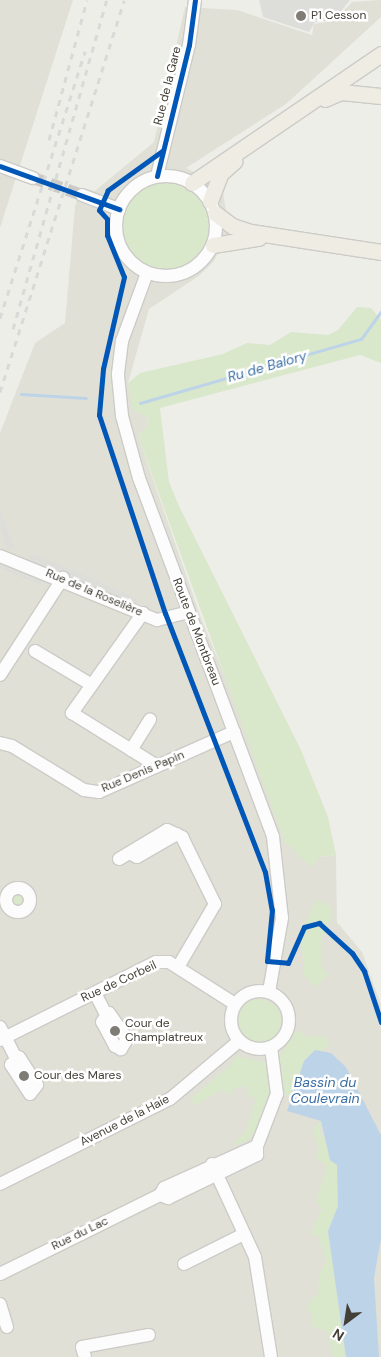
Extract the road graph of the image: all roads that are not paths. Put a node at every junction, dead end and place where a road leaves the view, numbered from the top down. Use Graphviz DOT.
graph roads {
  1 [pos="195,0"];
  2 [pos="381,54"];
  3 [pos="381,96"];
  4 [pos="0,154"];
  5 [pos="4,167"];
  6 [pos="157,176"];
  7 [pos="33,178"];
  8 [pos="192,183"];
  9 [pos="82,195"];
  10 [pos="212,207"];
  11 [pos="118,209"];
  12 [pos="213,245"];
  13 [pos="381,252"];
  14 [pos="381,257"];
  15 [pos="147,273"];
  16 [pos="0,556"];
  17 [pos="63,578"];
  18 [pos="188,612"];
  19 [pos="142,613"];
  20 [pos="35,651"];
  21 [pos="0,675"];
  22 [pos="92,685"];
  23 [pos="150,720"];
  24 [pos="234,732"];
  25 [pos="0,743"];
  26 [pos="131,750"];
  27 [pos="157,766"];
  28 [pos="125,856"];
  29 [pos="178,967"];
  30 [pos="269,992"];
  31 [pos="95,993"];
  32 [pos="235,1004"];
  33 [pos="106,1015"];
  34 [pos="2,1035"];
  35 [pos="239,1041"];
  36 [pos="271,1047"];
  37 [pos="16,1059"];
  38 [pos="214,1169"];
  39 [pos="0,1184"];
  40 [pos="244,1234"];
  41 [pos="184,1264"];
  42 [pos="0,1274"];
  43 [pos="0,1304"];
  44 [pos="7,1327"];
  45 [pos="150,1335"];
  46 [pos="85,1357"];
  47 [pos="271,1357"];
  1 -- 6 [label="street, Rue de la Gare"];
  2 -- 8 [label="main road"];
  3 -- 10 [label="main road"];
  4 -- 5 [label="street"];
  5 -- 7 [label="street"];
  6 -- 8 [label="street"];
  6 -- 11 [label="street"];
  8 -- 10 [label="street"];
  9 -- 11 [label="street"];
  10 -- 12 [label="street"];
  10 -- 13 [label="main road"];
  11 -- 15 [label="street"];
  12 -- 14 [label="main road"];
  12 -- 15 [label="street"];
  15 -- 18 [label="street, Route de Montbreau"];
  16 -- 17 [label="street, Rue de la Roselière"];
  17 -- 19 [label="street, Rue de la Roselière"];
  17 -- 21 [label="street"];
  18 -- 19 [label="street, Rue de la Roselière"];
  18 -- 24 [label="street, Route de Montbreau"];
  19 -- 22 [label="street"];
  20 -- 22 [label="street"];
  22 -- 26 [label="street"];
  23 -- 26 [label="street"];
  24 -- 27 [label="street, Rue Denis Papin"];
  24 -- 30 [label="street, Route de Montbreau"];
  25 -- 27 [label="street, Rue Denis Papin"];
  26 -- 27 [label="street"];
  28 -- 29 [label="street"];
  29 -- 31 [label="street, Rue de Corbeil"];
  29 -- 32 [label="street, Rue de Corbeil"];
  30 -- 32 [label="street"];
  30 -- 36 [label="street"];
  31 -- 33 [label="street"];
  31 -- 34 [label="street, Rue de Corbeil"];
  32 -- 35 [label="street"];
  34 -- 37 [label="street"];
  35 -- 36 [label="street"];
  35 -- 39 [label="street, Avenue de la Haie"];
  36 -- 38 [label="street, Rue du Lac"];
  38 -- 40 [label="street"];
  38 -- 42 [label="street, Rue du Lac"];
  40 -- 41 [label="street"];
  40 -- 47 [label="street"];
  43 -- 44 [label="street"];
  45 -- 46 [label="street"];
}
